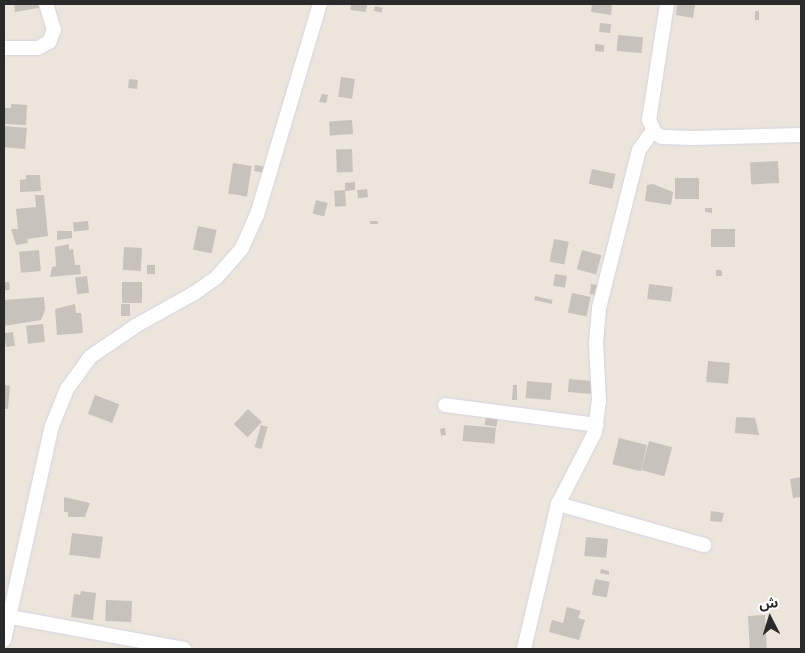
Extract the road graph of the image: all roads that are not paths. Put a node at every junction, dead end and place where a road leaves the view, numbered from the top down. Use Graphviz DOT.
graph roads {
  1 [pos="46,4"];
  2 [pos="320,4"];
  3 [pos="667,4"];
  4 [pos="4,48"];
  5 [pos="653,130"];
  6 [pos="801,135"];
  7 [pos="445,405"];
  8 [pos="597,424"];
  9 [pos="558,504"];
  10 [pos="704,545"];
  11 [pos="10,617"];
  12 [pos="4,640"];
  13 [pos="184,649"];
  14 [pos="524,649"];
  1 -- 4 [label="street"];
  2 -- 11 [label="street"];
  3 -- 5 [label="street"];
  5 -- 6 [label="street"];
  5 -- 8 [label="street"];
  7 -- 8 [label="street"];
  8 -- 9 [label="street"];
  9 -- 10 [label="street"];
  9 -- 14 [label="street"];
  11 -- 12 [label="street"];
  11 -- 13 [label="street"];
}
